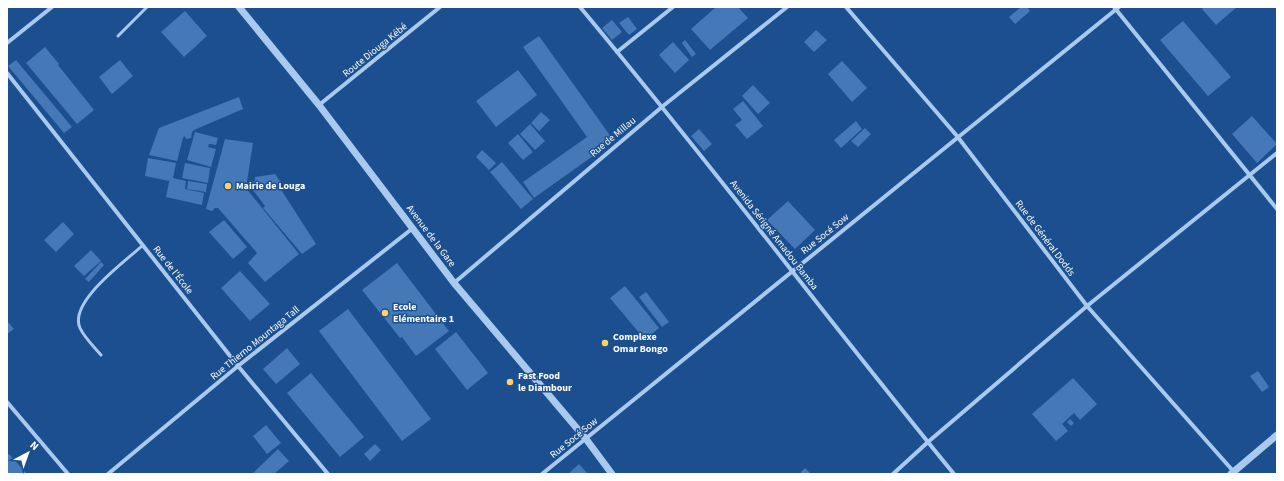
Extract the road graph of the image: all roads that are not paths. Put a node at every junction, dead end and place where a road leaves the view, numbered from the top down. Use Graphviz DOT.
graph roads {
  1 [pos="52,7"];
  2 [pos="147,7"];
  3 [pos="239,7"];
  4 [pos="440,7"];
  5 [pos="580,7"];
  6 [pos="673,7"];
  7 [pos="786,7"];
  8 [pos="846,7"];
  9 [pos="1116,8"];
  10 [pos="118,36"];
  11 [pos="7,43"];
  12 [pos="617,52"];
  13 [pos="7,73"];
  14 [pos="319,106"];
  15 [pos="662,106"];
  16 [pos="957,136"];
  17 [pos="1277,152"];
  18 [pos="1249,174"];
  19 [pos="1277,209"];
  20 [pos="414,228"];
  21 [pos="143,246"];
  22 [pos="792,272"];
  23 [pos="454,283"];
  24 [pos="1087,306"];
  25 [pos="101,355"];
  26 [pos="238,366"];
  27 [pos="7,402"];
  28 [pos="1277,435"];
  29 [pos="586,439"];
  30 [pos="928,442"];
  31 [pos="1233,473"];
  32 [pos="68,474"];
  33 [pos="108,474"];
  34 [pos="328,474"];
  35 [pos="542,474"];
  36 [pos="612,474"];
  37 [pos="893,474"];
  38 [pos="954,474"];
  1 -- 11 [label="street"];
  2 -- 10 [label="lane"];
  3 -- 14 [label="street, Avenue de la Gare"];
  4 -- 14 [label="street, Route Diouga Kébé"];
  5 -- 12 [label="street, Avenida Sérigné Amadou Bamba"];
  6 -- 12 [label="street"];
  7 -- 15 [label="street, Rue de Millau"];
  8 -- 16 [label="street, Rue de Général Dodds"];
  9 -- 16 [label="street, Rue Socé Sow"];
  9 -- 18 [label="street"];
  12 -- 15 [label="street, Avenida Sérigné Amadou Bamba"];
  13 -- 21 [label="street, Rue de l'École"];
  14 -- 20 [label="street, Avenue de la Gare"];
  15 -- 22 [label="street, Avenida Sérigné Amadou Bamba"];
  15 -- 23 [label="street, Rue de Millau"];
  16 -- 22 [label="street, Rue Socé Sow"];
  16 -- 24 [label="street, Rue de Général Dodds"];
  17 -- 18 [label="street"];
  18 -- 19 [label="street"];
  18 -- 24 [label="street"];
  20 -- 23 [label="street, Avenue de la Gare"];
  20 -- 26 [label="street, Rue Thierno Mountaga Tall"];
  21 -- 25 [label="lane"];
  21 -- 26 [label="street, Rue de l'École"];
  22 -- 29 [label="street, Rue Socé Sow"];
  22 -- 30 [label="street, Avenida Sérigné Amadou Bamba"];
  23 -- 29 [label="street, Avenue de la Gare"];
  24 -- 30 [label="street"];
  24 -- 31 [label="street, Rue de Général Dodds"];
  26 -- 33 [label="street, Rue Thierno Mountaga Tall"];
  26 -- 34 [label="street, Rue de l'École"];
  27 -- 32 [label="street"];
  28 -- 31 [label="street"];
  29 -- 35 [label="street, Rue Socé Sow"];
  29 -- 36 [label="street, Avenue de la Gare"];
  30 -- 37 [label="street"];
  30 -- 38 [label="street, Avenida Sérigné Amadou Bamba"];
}
